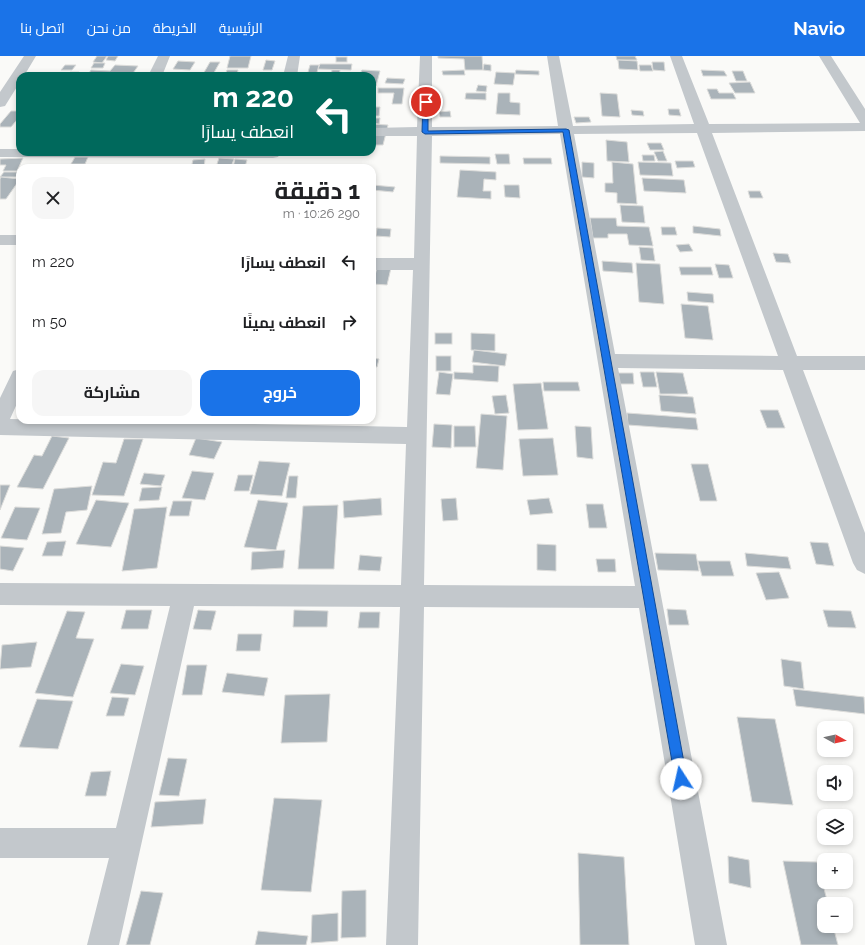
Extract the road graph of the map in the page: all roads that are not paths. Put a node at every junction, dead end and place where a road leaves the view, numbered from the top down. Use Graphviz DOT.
graph roads {
  1 [pos="30,56"];
  2 [pos="164,56"];
  3 [pos="294,56"];
  4 [pos="426,56"];
  5 [pos="553,56"];
  6 [pos="676,56"];
  7 [pos="825,56"];
  8 [pos="20,72"];
  9 [pos="157,72"];
  10 [pos="291,72"];
  11 [pos="16,78"];
  12 [pos="0,103"];
  13 [pos="865,120"];
  14 [pos="865,127"];
  15 [pos="702,128"];
  16 [pos="566,130"];
  17 [pos="376,132"];
  18 [pos="425,132"];
  19 [pos="0,153"];
  20 [pos="16,153"];
  21 [pos="222,156"];
  22 [pos="272,158"];
  23 [pos="0,240"];
  24 [pos="16,240"];
  25 [pos="376,264"];
  26 [pos="422,264"];
  27 [pos="607,361"];
  28 [pos="790,363"];
  29 [pos="865,363"];
  30 [pos="16,385"];
  31 [pos="0,419"];
  32 [pos="206,425"];
  33 [pos="0,427"];
  34 [pos="416,436"];
  35 [pos="865,563"];
  36 [pos="0,594"];
  37 [pos="184,596"];
  38 [pos="413,596"];
  39 [pos="649,597"];
  40 [pos="0,843"];
  41 [pos="127,843"];
  42 [pos="103,945"];
  43 [pos="402,945"];
  44 [pos="711,945"];
  1 -- 8 [label="street"];
  2 -- 9 [label="street"];
  3 -- 10 [label="street"];
  4 -- 18 [label="street"];
  5 -- 16 [label="street"];
  6 -- 15 [label="street"];
  7 -- 13 [label="street"];
  11 -- 12 [label="street"];
  14 -- 15 [label="street"];
  15 -- 16 [label="street"];
  15 -- 28 [label="street"];
  16 -- 18 [label="street"];
  16 -- 27 [label="street"];
  17 -- 18 [label="street"];
  18 -- 26 [label="street"];
  19 -- 20 [label="street"];
  21 -- 22 [label="street"];
  23 -- 24 [label="street"];
  25 -- 26 [label="street"];
  26 -- 34 [label="street"];
  27 -- 28 [label="street"];
  27 -- 39 [label="street"];
  28 -- 29 [label="street"];
  28 -- 35 [label="street"];
  30 -- 31 [label="street"];
  32 -- 33 [label="street"];
  32 -- 34 [label="street"];
  34 -- 38 [label="street"];
  36 -- 37 [label="street"];
  37 -- 38 [label="street"];
  37 -- 41 [label="street"];
  38 -- 39 [label="street"];
  38 -- 43 [label="street"];
  39 -- 44 [label="street"];
  40 -- 41 [label="street"];
  41 -- 42 [label="street"];
}
